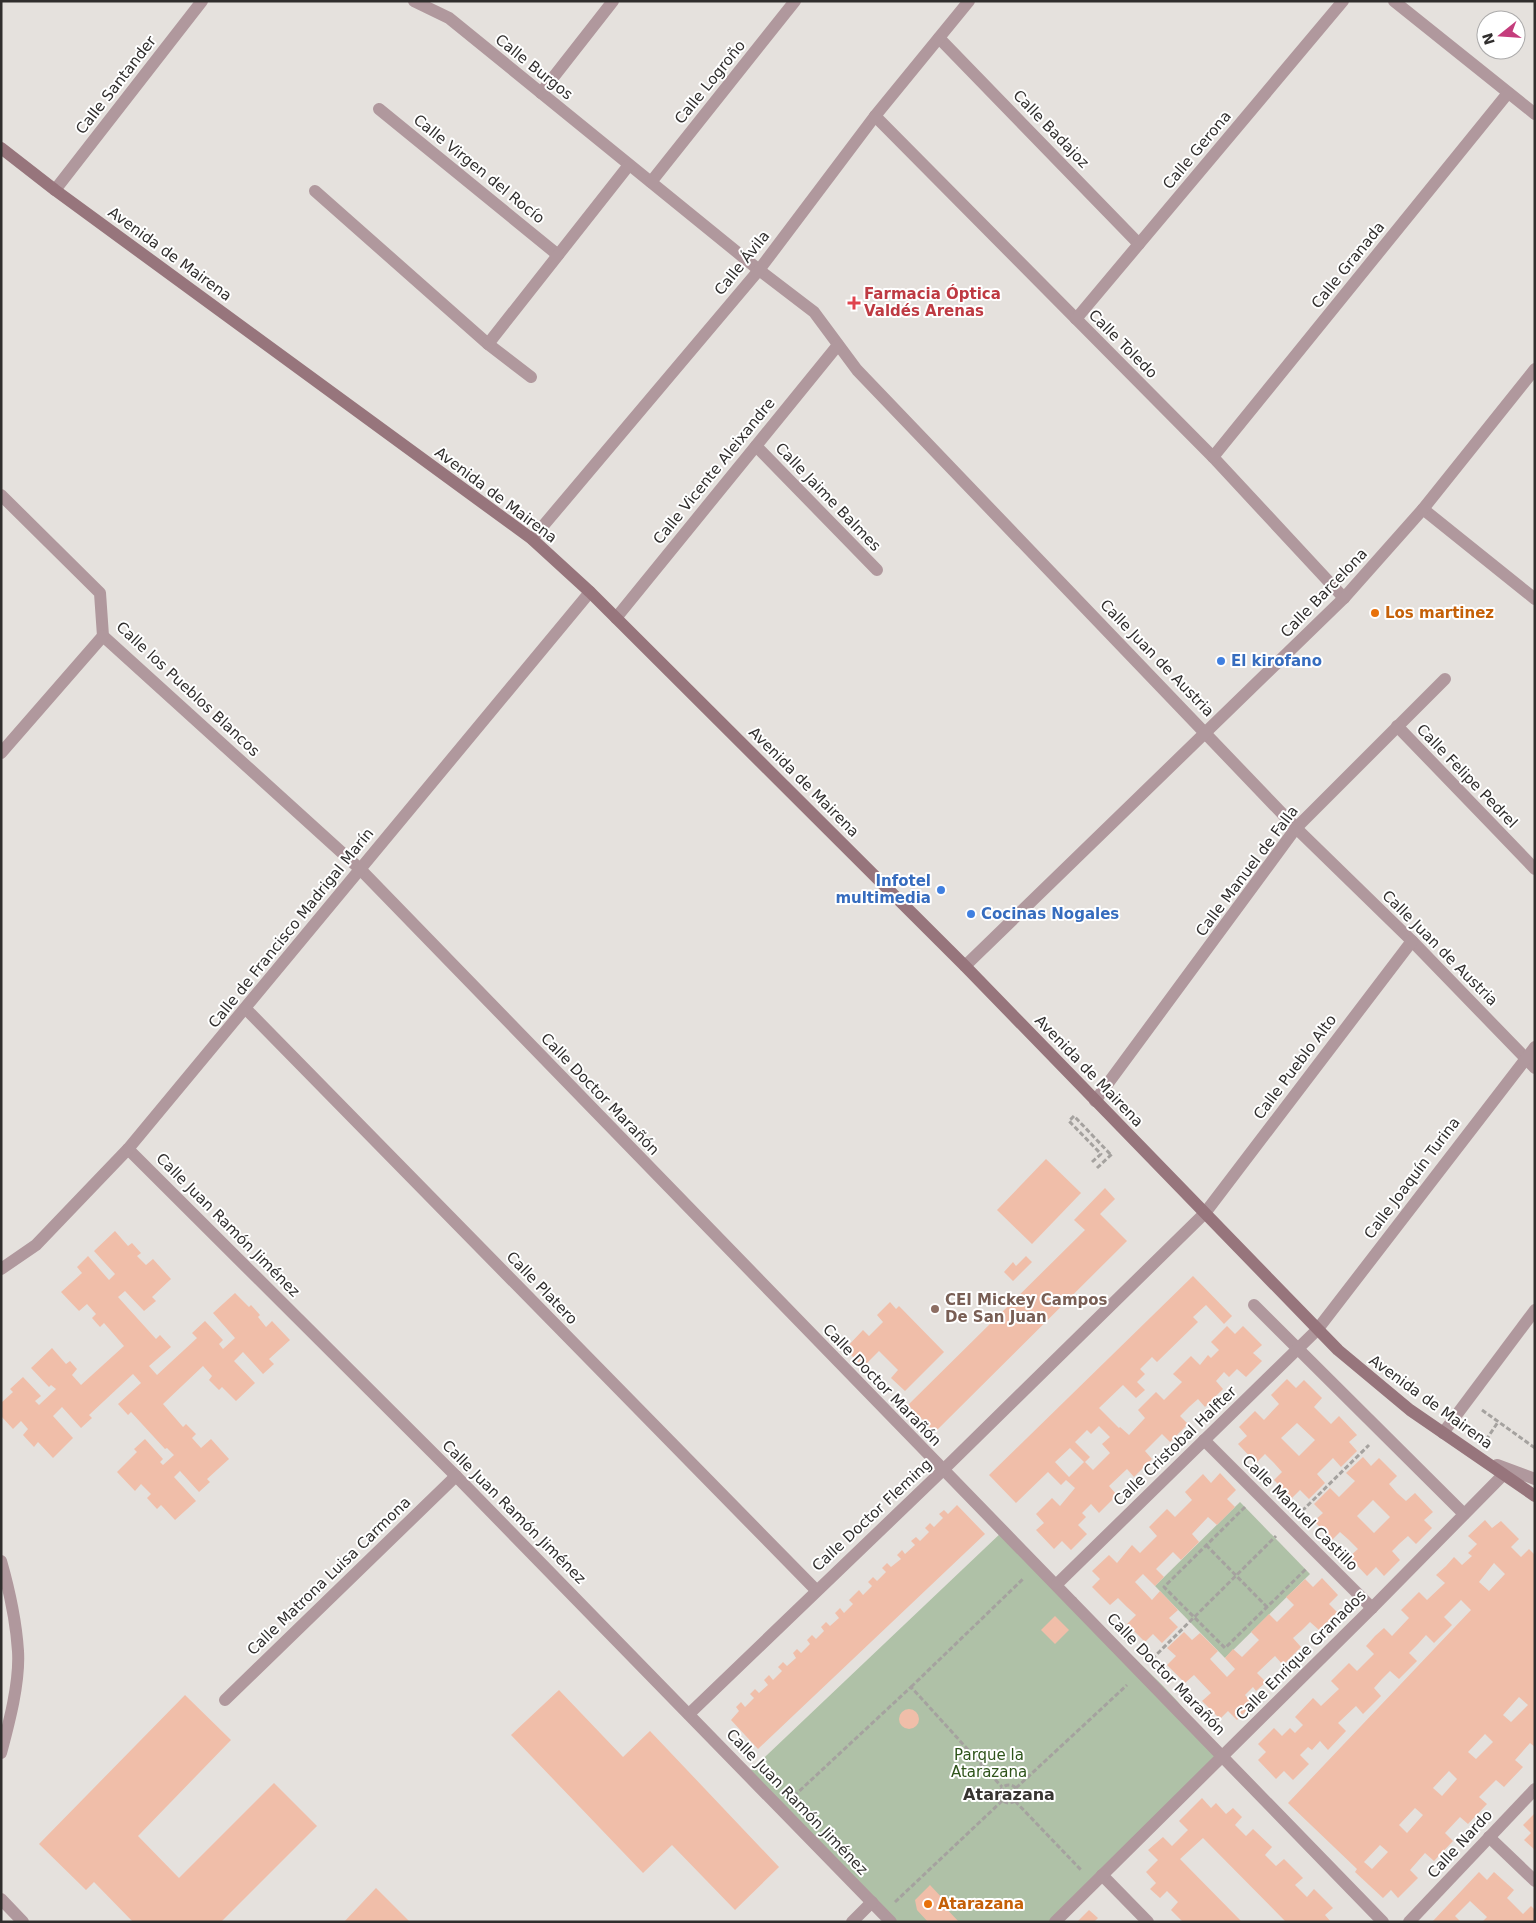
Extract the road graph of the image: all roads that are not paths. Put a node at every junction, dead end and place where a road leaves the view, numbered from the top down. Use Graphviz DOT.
graph roads {
  1 [pos="202,1"];
  2 [pos="614,1"];
  3 [pos="795,1"];
  4 [pos="969,1"];
  5 [pos="1343,1"];
  6 [pos="1394,1"];
  7 [pos="415,2"];
  8 [pos="940,38"];
  9 [pos="541,93"];
  10 [pos="1508,93"];
  11 [pos="379,109"];
  12 [pos="1535,114"];
  13 [pos="875,116"];
  14 [pos="1,148"];
  15 [pos="629,165"];
  16 [pos="651,182"];
  17 [pos="55,190"];
  18 [pos="315,191"];
  19 [pos="1140,244"];
  20 [pos="558,255"];
  21 [pos="759,270"];
  22 [pos="1076,319"];
  23 [pos="488,344"];
  24 [pos="838,344"];
  25 [pos="1535,369"];
  26 [pos="531,377"];
  27 [pos="756,446"];
  28 [pos="1213,457"];
  29 [pos="4,502"];
  30 [pos="1423,508"];
  31 [pos="532,539"];
  32 [pos="877,570"];
  33 [pos="590,592"];
  34 [pos="1344,598"];
  35 [pos="1535,598"];
  36 [pos="616,618"];
  37 [pos="103,636"];
  38 [pos="1445,679"];
  39 [pos="1397,726"];
  40 [pos="1207,734"];
  41 [pos="1,753"];
  42 [pos="1296,828"];
  43 [pos="360,869"];
  44 [pos="1535,869"];
  45 [pos="1412,940"];
  46 [pos="965,966"];
  47 [pos="246,1009"];
  48 [pos="1535,1047"];
  49 [pos="1524,1058"];
  50 [pos="1535,1068"];
  51 [pos="1096,1101"];
  52 [pos="128,1149"];
  53 [pos="1205,1213"];
  54 [pos="1,1269"];
  55 [pos="1254,1305"];
  56 [pos="1535,1310"];
  57 [pos="1317,1330"];
  58 [pos="1298,1348"];
  59 [pos="1443,1433"];
  60 [pos="1204,1440"];
  61 [pos="1475,1454"];
  62 [pos="942,1471"];
  63 [pos="1504,1474"];
  64 [pos="456,1476"];
  65 [pos="1535,1479"];
  66 [pos="1535,1496"];
  67 [pos="1464,1514"];
  68 [pos="1,1561"];
  69 [pos="1057,1584"];
  70 [pos="816,1590"];
  71 [pos="1372,1608"];
  72 [pos="225,1700"];
  73 [pos="689,1714"];
  74 [pos="1,1753"];
  75 [pos="1223,1755"];
  76 [pos="1535,1789"];
  77 [pos="1489,1837"];
  78 [pos="1098,1879"];
  79 [pos="1535,1881"];
  80 [pos="1,1899"];
  81 [pos="872,1902"];
  82 [pos="887,1918"];
  83 [pos="23,1922"];
  84 [pos="852,1922"];
  85 [pos="1055,1922"];
  86 [pos="1148,1922"];
  87 [pos="1383,1922"];
  88 [pos="1409,1922"];
  1 -- 17 [label="street, Calle Santander"];
  2 -- 9 [label="street"];
  3 -- 16 [label="street, Calle Logroño"];
  4 -- 8 [label="street, Calle Ávila"];
  5 -- 19 [label="street, Calle Gerona"];
  6 -- 10 [label="street"];
  7 -- 9 [label="street, Calle Burgos"];
  8 -- 13 [label="street, Calle Ávila"];
  8 -- 19 [label="street, Calle Badajoz"];
  9 -- 15 [label="street, Calle Burgos"];
  10 -- 12 [label="street"];
  10 -- 28 [label="street, Calle Granada"];
  11 -- 20 [label="street, Calle Virgen del Rocío"];
  13 -- 21 [label="street, Calle Ávila"];
  13 -- 22 [label="street, Calle Toledo"];
  14 -- 17 [label="street, Avenida de Mairena"];
  15 -- 16 [label="street, Calle Burgos"];
  15 -- 20 [label="street"];
  16 -- 21 [label="street, Calle Burgos"];
  17 -- 31 [label="street, Avenida de Mairena"];
  18 -- 23 [label="street"];
  19 -- 22 [label="street, Calle Gerona"];
  20 -- 23 [label="street"];
  21 -- 24 [label="street, Calle Juan de Austria"];
  21 -- 31 [label="street, Calle Ávila"];
  22 -- 28 [label="street, Calle Toledo"];
  23 -- 26 [label="street"];
  24 -- 27 [label="street, Calle Vicente Aleixandre"];
  24 -- 40 [label="street, Calle Juan de Austria"];
  25 -- 30 [label="street, Calle Barcelona"];
  27 -- 32 [label="street, Calle Jaime Balmes"];
  27 -- 36 [label="street, Calle Vicente Aleixandre"];
  28 -- 34 [label="street, Calle Toledo"];
  29 -- 37 [label="street, Calle los Pueblos Blancos"];
  30 -- 34 [label="street, Calle Barcelona"];
  30 -- 35 [label="street"];
  31 -- 33 [label="street, Avenida de Mairena"];
  33 -- 36 [label="street, Avenida de Mairena"];
  33 -- 43 [label="street, Calle de Francisco Madrigal Marín"];
  34 -- 40 [label="street, Calle Barcelona"];
  36 -- 46 [label="street, Avenida de Mairena"];
  37 -- 41 [label="street"];
  37 -- 43 [label="street, Calle los Pueblos Blancos"];
  38 -- 39 [label="street, Calle Manuel de Falla"];
  39 -- 42 [label="street, Calle Manuel de Falla"];
  39 -- 44 [label="street, Calle Felipe Pedrel"];
  40 -- 42 [label="street, Calle Juan de Austria"];
  40 -- 46 [label="street, Calle Barcelona"];
  42 -- 45 [label="street, Calle Juan de Austria"];
  42 -- 51 [label="street, Calle Manuel de Falla"];
  43 -- 47 [label="street, Calle de Francisco Madrigal Marín"];
  43 -- 62 [label="street, Calle Doctor Marañón"];
  45 -- 49 [label="street, Calle Juan de Austria"];
  45 -- 53 [label="street, Calle Pueblo Alto"];
  46 -- 51 [label="street, Avenida de Mairena"];
  47 -- 52 [label="street, Calle de Francisco Madrigal Marín"];
  47 -- 70 [label="street, Calle Platero"];
  48 -- 49 [label="street, Calle Joaquín Turina"];
  49 -- 50 [label="street, Calle Juan de Austria"];
  49 -- 57 [label="street, Calle Joaquín Turina"];
  51 -- 53 [label="street, Avenida de Mairena"];
  52 -- 54 [label="street, Calle de Francisco Madrigal Marín"];
  52 -- 64 [label="street, Calle Juan Ramón Jiménez"];
  53 -- 57 [label="street, Avenida de Mairena"];
  53 -- 62 [label="street, Calle Doctor Fleming"];
  55 -- 58 [label="street"];
  56 -- 59 [label="street"];
  57 -- 58 [label="street, Calle Cristobal Halfter"];
  57 -- 59 [label="street, Avenida de Mairena"];
  58 -- 60 [label="street, Calle Cristobal Halfter"];
  58 -- 67 [label="street"];
  59 -- 61 [label="street, Avenida de Mairena"];
  60 -- 69 [label="street, Calle Cristobal Halfter"];
  60 -- 71 [label="street, Calle Manuel Castillo"];
  61 -- 63 [label="street, Avenida de Mairena"];
  61 -- 65 [label="street"];
  62 -- 69 [label="street, Calle Doctor Marañón"];
  62 -- 70 [label="street, Calle Doctor Fleming"];
  63 -- 66 [label="street, Avenida de Mairena"];
  63 -- 67 [label="street, Calle Enrique Granados"];
  64 -- 72 [label="street, Calle Matrona Luisa Carmona"];
  64 -- 73 [label="street, Calle Juan Ramón Jiménez"];
  67 -- 71 [label="street, Calle Enrique Granados"];
  68 -- 74 [label="street"];
  69 -- 75 [label="street, Calle Doctor Marañón"];
  70 -- 73 [label="street, Calle Doctor Fleming"];
  71 -- 75 [label="street, Calle Enrique Granados"];
  73 -- 81 [label="street, Calle Juan Ramón Jiménez"];
  75 -- 78 [label="street, Calle Enrique Granados"];
  75 -- 87 [label="street, Calle Doctor Marañón"];
  76 -- 77 [label="street, Calle Nardo"];
  77 -- 79 [label="street"];
  77 -- 88 [label="street, Calle Nardo"];
  78 -- 85 [label="street, Calle Enrique Granados"];
  78 -- 86 [label="street"];
  80 -- 83 [label="street"];
  81 -- 82 [label="street, Calle Juan Ramón Jiménez"];
  81 -- 84 [label="street"];
}
